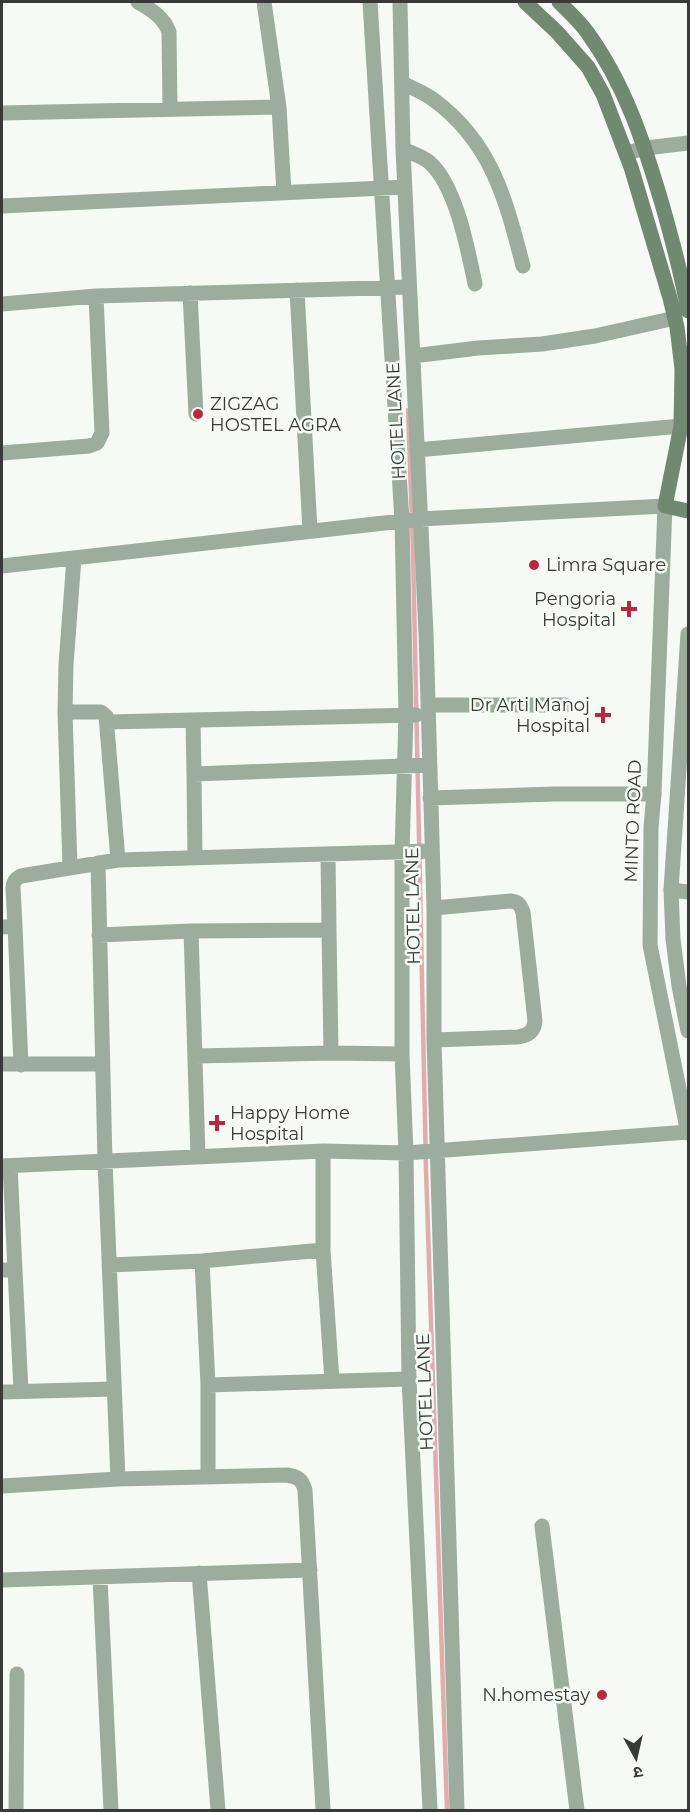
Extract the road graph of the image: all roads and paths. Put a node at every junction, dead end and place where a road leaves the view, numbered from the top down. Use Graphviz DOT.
graph roads {
  1 [pos="138,2"];
  2 [pos="264,2"];
  3 [pos="370,2"];
  4 [pos="400,2"];
  5 [pos="525,2"];
  6 [pos="559,2"];
  7 [pos="402,83"];
  8 [pos="279,107"];
  9 [pos="170,109"];
  10 [pos="2,113"];
  11 [pos="688,143"];
  12 [pos="646,148"];
  13 [pos="403,149"];
  14 [pos="626,153"];
  15 [pos="393,188"];
  16 [pos="284,193"];
  17 [pos="2,206"];
  18 [pos="523,266"];
  19 [pos="475,284"];
  20 [pos="397,287"];
  21 [pos="297,290"];
  22 [pos="190,293"];
  23 [pos="96,296"];
  24 [pos="2,304"];
  25 [pos="682,315"];
  26 [pos="412,356"];
  27 [pos="685,368"];
  28 [pos="196,414"];
  29 [pos="681,426"];
  30 [pos="417,450"];
  31 [pos="2,453"];
  32 [pos="666,507"];
  33 [pos="688,511"];
  34 [pos="409,520"];
  35 [pos="310,531"];
  36 [pos="74,558"];
  37 [pos="2,566"];
  38 [pos="688,634"];
  39 [pos="566,705"];
  40 [pos="428,710"];
  41 [pos="65,712"];
  42 [pos="406,715"];
  43 [pos="193,720"];
  44 [pos="107,722"];
  45 [pos="429,765"];
  46 [pos="405,766"];
  47 [pos="194,774"];
  48 [pos="654,794"];
  49 [pos="430,798"];
  50 [pos="432,851"];
  51 [pos="404,852"];
  52 [pos="328,854"];
  53 [pos="195,858"];
  54 [pos="118,860"];
  55 [pos="98,863"];
  56 [pos="70,867"];
  57 [pos="671,890"];
  58 [pos="688,892"];
  59 [pos="434,908"];
  60 [pos="8,926"];
  61 [pos="329,930"];
  62 [pos="191,931"];
  63 [pos="99,935"];
  64 [pos="688,1031"];
  65 [pos="434,1040"];
  66 [pos="331,1053"];
  67 [pos="402,1054"];
  68 [pos="195,1056"];
  69 [pos="2,1064"];
  70 [pos="102,1064"];
  71 [pos="21,1065"];
  72 [pos="688,1133"];
  73 [pos="323,1151"];
  74 [pos="437,1151"];
  75 [pos="405,1153"];
  76 [pos="198,1156"];
  77 [pos="105,1161"];
  78 [pos="5,1166"];
  79 [pos="323,1250"];
  80 [pos="202,1261"];
  81 [pos="110,1265"];
  82 [pos="8,1270"];
  83 [pos="409,1379"];
  84 [pos="332,1381"];
  85 [pos="208,1385"];
  86 [pos="114,1389"];
  87 [pos="21,1391"];
  88 [pos="2,1392"];
  89 [pos="208,1476"];
  90 [pos="118,1479"];
  91 [pos="2,1486"];
  92 [pos="542,1526"];
  93 [pos="310,1570"];
  94 [pos="199,1573"];
  95 [pos="100,1578"];
  96 [pos="2,1580"];
  97 [pos="17,1674"];
  98 [pos="16,1810"];
  99 [pos="111,1810"];
  100 [pos="218,1810"];
  101 [pos="323,1810"];
  102 [pos="430,1810"];
  103 [pos="457,1810"];
  104 [pos="577,1810"];
  1 -- 9 [label="street"];
  2 -- 8 [label="street"];
  3 -- 15 [label="street"];
  4 -- 7 [label="street, HOTEL LANE"];
  5 -- 14 [label="main road"];
  6 -- 12 [label="main road"];
  7 -- 13 [label="street, HOTEL LANE"];
  7 -- 18 [label="street"];
  8 -- 9 [label="street"];
  8 -- 16 [label="street"];
  9 -- 10 [label="street"];
  11 -- 12 [label="street"];
  12 -- 14 [label="street"];
  12 -- 25 [label="main road"];
  13 -- 15 [label="street, HOTEL LANE"];
  13 -- 19 [label="street"];
  14 -- 25 [label="main road"];
  15 -- 16 [label="street"];
  15 -- 20 [label="street"];
  15 -- 20 [label="street, HOTEL LANE"];
  16 -- 17 [label="street"];
  20 -- 21 [label="street"];
  20 -- 26 [label="street, HOTEL LANE"];
  20 -- 34 [label="street"];
  21 -- 22 [label="street"];
  21 -- 35 [label="street"];
  22 -- 23 [label="street"];
  22 -- 28 [label="street"];
  23 -- 24 [label="street"];
  23 -- 31 [label="street"];
  25 -- 26 [label="street"];
  25 -- 27 [label="main road, MINTO ROAD"];
  26 -- 30 [label="street, HOTEL LANE"];
  27 -- 29 [label="main road, MINTO ROAD"];
  29 -- 30 [label="street"];
  29 -- 32 [label="main road, MINTO ROAD"];
  30 -- 34 [label="street, HOTEL LANE"];
  32 -- 33 [label="main road"];
  32 -- 34 [label="street"];
  32 -- 48 [label="street, MINTO ROAD"];
  34 -- 35 [label="street"];
  34 -- 40 [label="street, HOTEL LANE"];
  34 -- 42 [label="street"];
  35 -- 36 [label="street"];
  36 -- 37 [label="street"];
  36 -- 41 [label="street"];
  38 -- 57 [label="street"];
  39 -- 40 [label="street"];
  40 -- 42 [label="street"];
  40 -- 45 [label="street, HOTEL LANE"];
  41 -- 44 [label="street"];
  41 -- 56 [label="street"];
  42 -- 43 [label="street"];
  42 -- 46 [label="street"];
  43 -- 44 [label="street"];
  43 -- 47 [label="street"];
  44 -- 54 [label="street"];
  45 -- 46 [label="street"];
  45 -- 49 [label="street, HOTEL LANE"];
  46 -- 47 [label="street"];
  46 -- 51 [label="street"];
  47 -- 53 [label="street"];
  48 -- 49 [label="street"];
  48 -- 72 [label="street, MINTO ROAD"];
  49 -- 50 [label="street, HOTEL LANE"];
  50 -- 51 [label="street"];
  50 -- 59 [label="street, HOTEL LANE"];
  51 -- 52 [label="street"];
  51 -- 67 [label="street"];
  52 -- 53 [label="street"];
  52 -- 61 [label="street"];
  53 -- 54 [label="street"];
  54 -- 55 [label="street"];
  55 -- 56 [label="street"];
  55 -- 63 [label="street"];
  56 -- 60 [label="street"];
  57 -- 58 [label="street"];
  57 -- 64 [label="street"];
  59 -- 65 [label="street, HOTEL LANE"];
  59 -- 65 [label="street"];
  60 -- 71 [label="street"];
  61 -- 62 [label="street"];
  61 -- 66 [label="street"];
  62 -- 63 [label="street"];
  62 -- 68 [label="street"];
  63 -- 70 [label="street"];
  65 -- 74 [label="street, HOTEL LANE"];
  66 -- 67 [label="street"];
  66 -- 68 [label="street"];
  67 -- 75 [label="street"];
  68 -- 76 [label="street"];
  69 -- 71 [label="street"];
  70 -- 71 [label="street"];
  70 -- 77 [label="street"];
  72 -- 74 [label="street"];
  73 -- 75 [label="street"];
  73 -- 76 [label="street"];
  73 -- 79 [label="street"];
  74 -- 75 [label="street"];
  74 -- 103 [label="street, HOTEL LANE"];
  75 -- 83 [label="street"];
  76 -- 77 [label="street"];
  77 -- 78 [label="street"];
  77 -- 81 [label="street"];
  78 -- 82 [label="street"];
  79 -- 80 [label="street"];
  79 -- 84 [label="street"];
  80 -- 81 [label="street"];
  80 -- 85 [label="street"];
  81 -- 86 [label="street"];
  82 -- 87 [label="street"];
  83 -- 84 [label="street"];
  83 -- 102 [label="street"];
  84 -- 85 [label="street"];
  85 -- 89 [label="street"];
  86 -- 87 [label="street"];
  86 -- 90 [label="street"];
  87 -- 88 [label="street"];
  89 -- 90 [label="street"];
  89 -- 93 [label="street"];
  90 -- 91 [label="street"];
  92 -- 104 [label="street"];
  93 -- 94 [label="street"];
  93 -- 101 [label="street"];
  94 -- 95 [label="street"];
  94 -- 100 [label="street"];
  95 -- 96 [label="street"];
  95 -- 99 [label="street"];
  97 -- 98 [label="street"];
}
